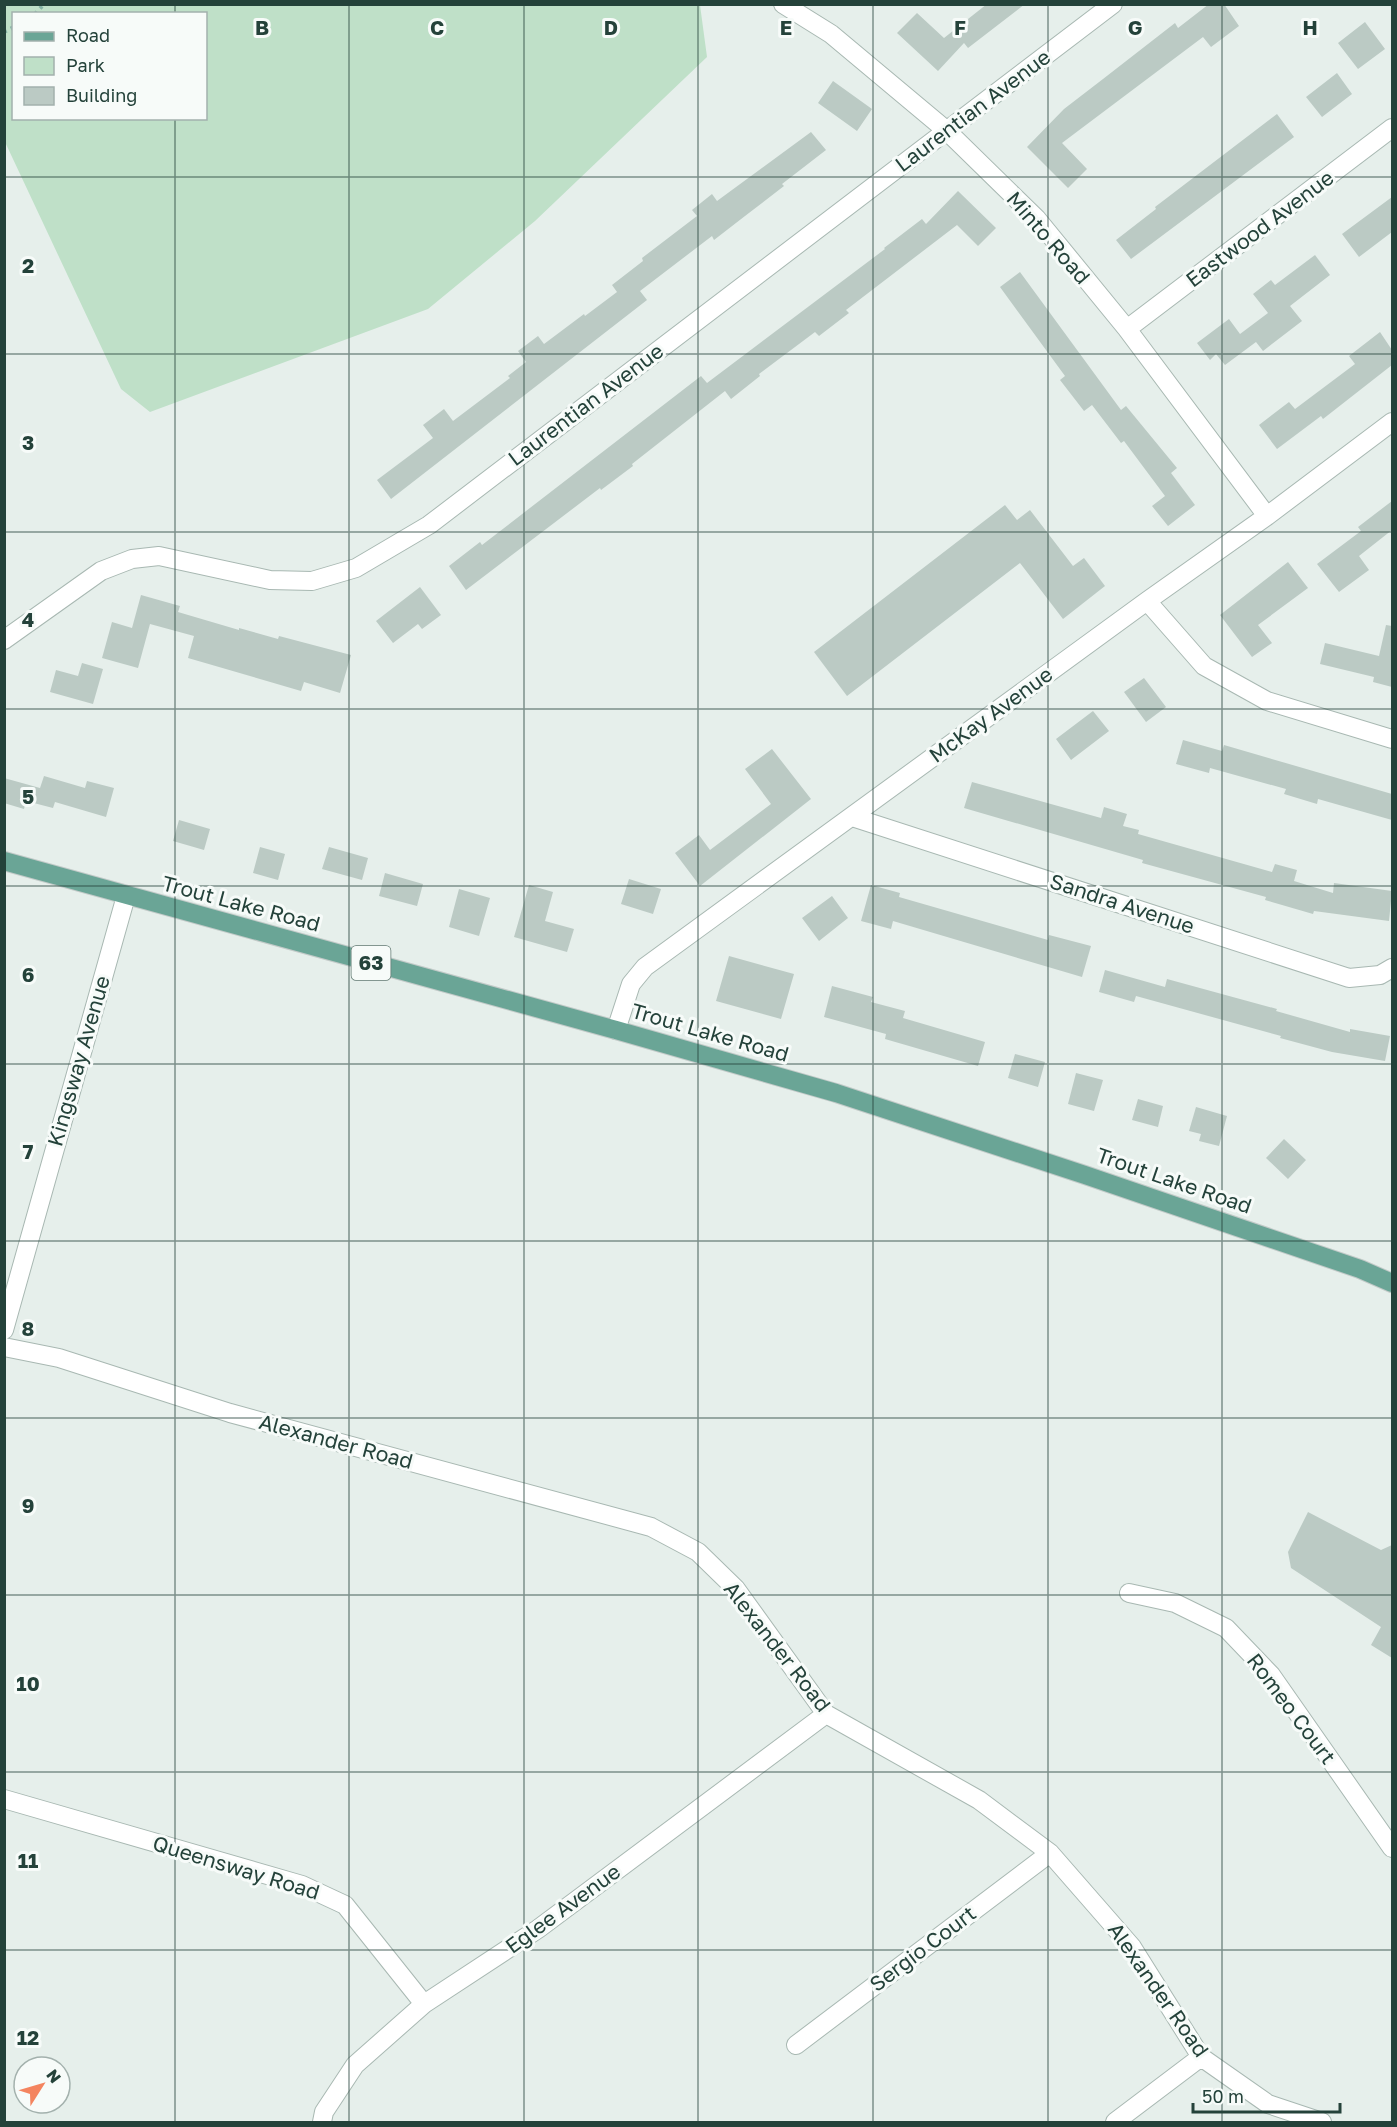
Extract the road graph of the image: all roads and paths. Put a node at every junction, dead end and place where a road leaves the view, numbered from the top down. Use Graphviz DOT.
graph roads {
  1 [pos="783,4"];
  2 [pos="1113,4"];
  3 [pos="1392,128"];
  4 [pos="947,131"];
  5 [pos="1126,329"];
  6 [pos="1392,422"];
  7 [pos="1267,516"];
  8 [pos="1147,601"];
  9 [pos="4,640"];
  10 [pos="1392,739"];
  11 [pos="852,817"];
  12 [pos="4,861"];
  13 [pos="126,896"];
  14 [pos="1392,968"];
  15 [pos="616,1030"];
  16 [pos="1392,1283"];
  17 [pos="4,1330"];
  18 [pos="4,1347"];
  19 [pos="1129,1593"];
  20 [pos="826,1714"];
  21 [pos="4,1799"];
  22 [pos="1392,1848"];
  23 [pos="1050,1853"];
  24 [pos="424,2004"];
  25 [pos="796,2045"];
  26 [pos="1201,2057"];
  27 [pos="322,2122"];
  28 [pos="1115,2122"];
  29 [pos="1322,2122"];
  1 -- 4 [label="street, Minto Road"];
  2 -- 4 [label="street, Laurentian Avenue"];
  3 -- 5 [label="street, Eastwood Avenue"];
  4 -- 5 [label="street, Minto Road"];
  4 -- 9 [label="street, Laurentian Avenue"];
  5 -- 7 [label="street, Minto Road"];
  6 -- 7 [label="street, McKay Avenue"];
  7 -- 8 [label="street, McKay Avenue"];
  8 -- 10 [label="street"];
  8 -- 11 [label="street, McKay Avenue"];
  11 -- 14 [label="street, Sandra Avenue"];
  11 -- 15 [label="street, McKay Avenue"];
  12 -- 13 [label="main road, Trout Lake Road / 63"];
  13 -- 15 [label="main road, Trout Lake Road / 63"];
  13 -- 17 [label="street, Kingsway Avenue"];
  15 -- 16 [label="main road, Trout Lake Road"];
  18 -- 20 [label="street, Alexander Road"];
  19 -- 22 [label="street, Romeo Court"];
  20 -- 23 [label="street, Alexander Road"];
  20 -- 24 [label="street, Eglee Avenue"];
  21 -- 24 [label="street, Queensway Road"];
  23 -- 25 [label="street, Sergio Court"];
  23 -- 26 [label="street, Alexander Road"];
  24 -- 27 [label="street, Eglee Avenue"];
  26 -- 28 [label="street"];
  26 -- 29 [label="street, Alexander Road"];
}
